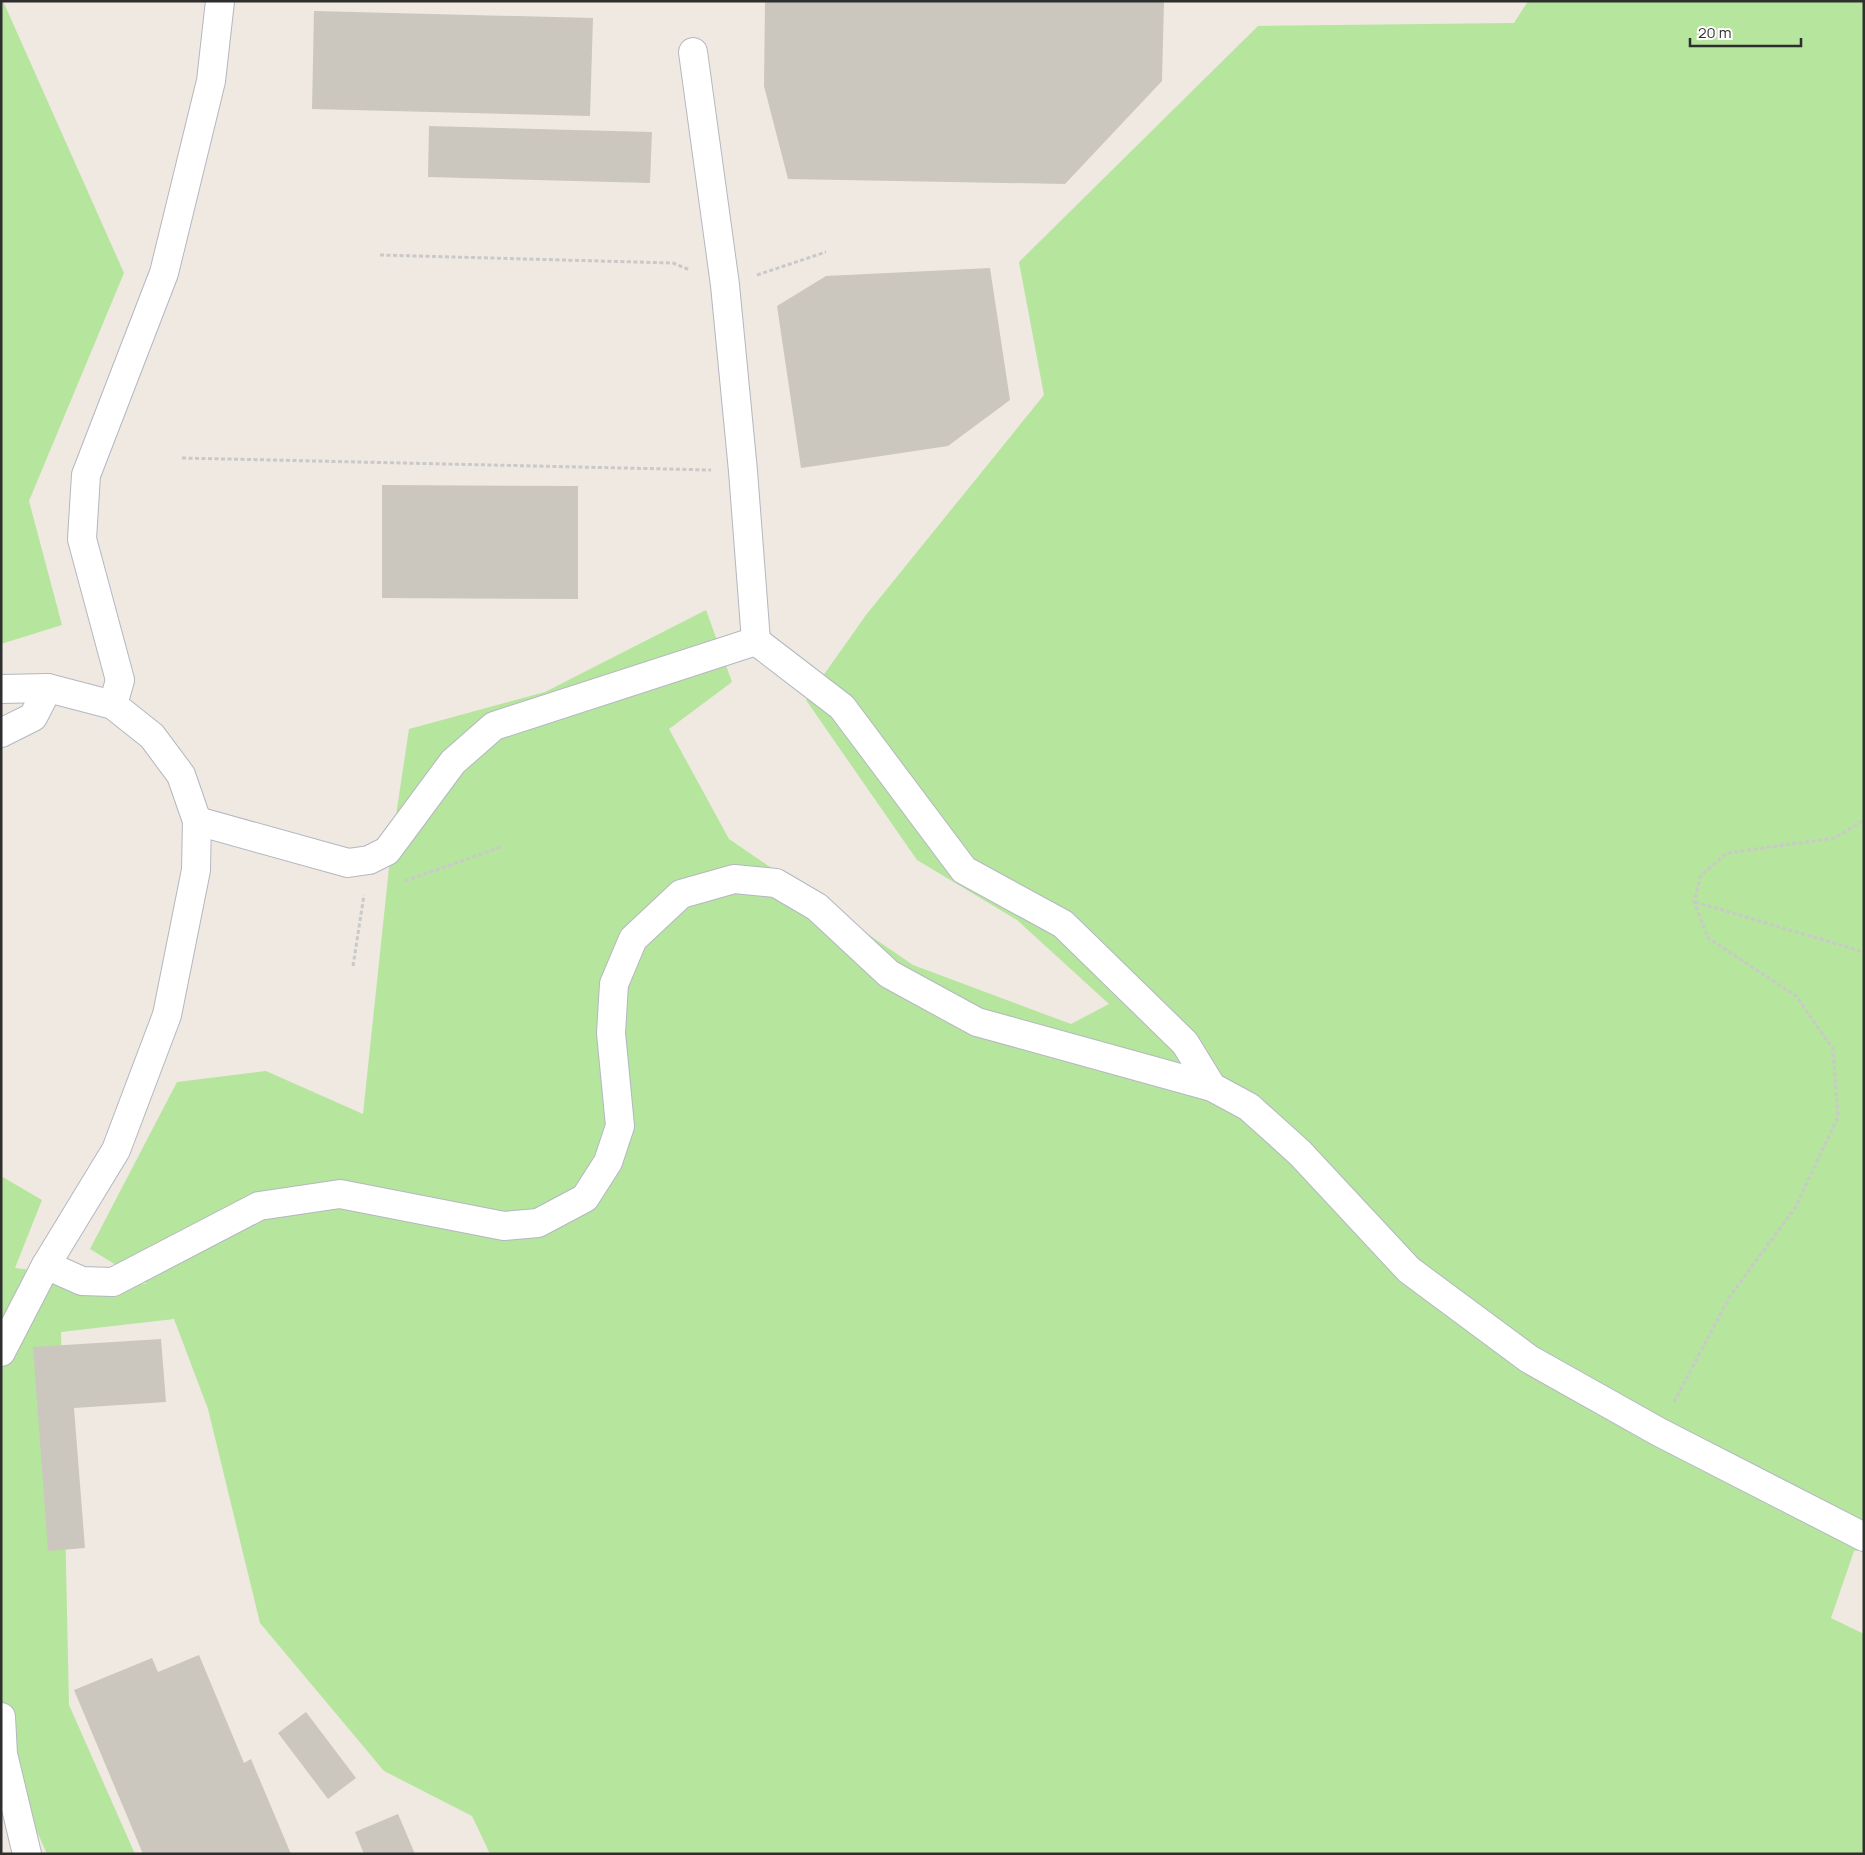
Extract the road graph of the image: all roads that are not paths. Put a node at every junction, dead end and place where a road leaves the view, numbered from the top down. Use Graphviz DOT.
graph roads {
  1 [pos="220,1"];
  2 [pos="693,52"];
  3 [pos="756,641"];
  4 [pos="48,688"];
  5 [pos="1,689"];
  6 [pos="114,705"];
  7 [pos="1,733"];
  8 [pos="196,821"];
  9 [pos="1212,1087"];
  10 [pos="46,1265"];
  11 [pos="1,1352"];
  12 [pos="1864,1537"];
  13 [pos="1,1717"];
  14 [pos="27,1854"];
  1 -- 6 [label="street"];
  2 -- 3 [label="street"];
  3 -- 8 [label="street"];
  3 -- 9 [label="street"];
  4 -- 5 [label="street"];
  4 -- 6 [label="street"];
  4 -- 7 [label="street"];
  6 -- 8 [label="street"];
  8 -- 10 [label="street"];
  9 -- 10 [label="street"];
  9 -- 12 [label="street"];
  10 -- 11 [label="street"];
  13 -- 14 [label="street"];
}
